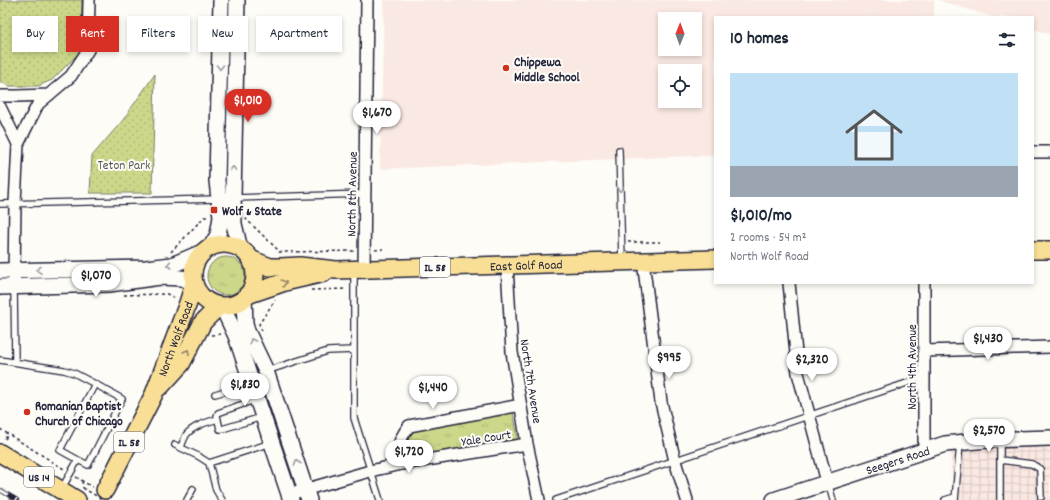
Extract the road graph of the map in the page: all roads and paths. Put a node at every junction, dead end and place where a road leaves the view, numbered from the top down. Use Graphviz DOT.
graph roads {
  1 [pos="89,0"];
  2 [pos="222,0"];
  3 [pos="237,0"];
  4 [pos="367,0"];
  5 [pos="49,95"];
  6 [pos="0,96"];
  7 [pos="0,107"];
  8 [pos="18,144"];
  9 [pos="619,150"];
  10 [pos="1034,152"];
  11 [pos="1050,152"];
  12 [pos="365,194"];
  13 [pos="226,198"];
  14 [pos="15,203"];
  15 [pos="0,204"];
  16 [pos="210,216"];
  17 [pos="240,217"];
  18 [pos="625,242"];
  19 [pos="660,242"];
  20 [pos="208,249"];
  21 [pos="383,249"];
  22 [pos="374,250"];
  23 [pos="1034,250"];
  24 [pos="1050,250"];
  25 [pos="354,251"];
  26 [pos="168,254"];
  27 [pos="245,254"];
  28 [pos="714,260"];
  29 [pos="622,262"];
  30 [pos="643,262"];
  31 [pos="507,266"];
  32 [pos="359,269"];
  33 [pos="336,270"];
  34 [pos="7,271"];
  35 [pos="194,283"];
  36 [pos="789,284"];
  37 [pos="924,284"];
  38 [pos="7,287"];
  39 [pos="246,297"];
  40 [pos="220,306"];
  41 [pos="1050,347"];
  42 [pos="354,350"];
  43 [pos="925,351"];
  44 [pos="0,360"];
  45 [pos="15,362"];
  46 [pos="266,371"];
  47 [pos="925,377"];
  48 [pos="95,384"];
  49 [pos="252,384"];
  50 [pos="154,394"];
  51 [pos="215,394"];
  52 [pos="257,399"];
  53 [pos="521,405"];
  54 [pos="263,416"];
  55 [pos="810,416"];
  56 [pos="218,419"];
  57 [pos="0,429"];
  58 [pos="8,434"];
  59 [pos="1050,438"];
  60 [pos="1000,440"];
  61 [pos="272,442"];
  62 [pos="960,442"];
  63 [pos="527,444"];
  64 [pos="2,446"];
  65 [pos="924,451"];
  66 [pos="78,460"];
  67 [pos="1000,460"];
  68 [pos="675,461"];
  69 [pos="209,463"];
  70 [pos="402,464"];
  71 [pos="370,471"];
  72 [pos="70,473"];
  73 [pos="82,481"];
  74 [pos="828,482"];
  75 [pos="193,489"];
  76 [pos="60,490"];
  77 [pos="100,492"];
  78 [pos="80,494"];
  79 [pos="307,495"];
  80 [pos="290,497"];
  81 [pos="1041,497"];
  82 [pos="955,499"];
  83 [pos="186,500"];
  84 [pos="222,500"];
  85 [pos="380,500"];
  86 [pos="539,500"];
  87 [pos="556,500"];
  88 [pos="688,500"];
  89 [pos="774,500"];
  90 [pos="833,500"];
  91 [pos="945,500"];
  92 [pos="1000,500"];
  1 -- 5 [label="street"];
  2 -- 13 [label="street, one-way"];
  13 -- 3 [label="street, one-way"];
  4 -- 12 [label="street, North 8th Avenue"];
  5 -- 6 [label="street"];
  5 -- 8 [label="street"];
  7 -- 8 [label="street"];
  8 -- 14 [label="street"];
  9 -- 29 [label="lane, one-way"];
  10 -- 11 [label="street"];
  12 -- 13 [label="lane"];
  12 -- 32 [label="street, North 8th Avenue"];
  13 -- 14 [label="lane"];
  13 -- 20 [label="street"];
  13 -- 27 [label="street"];
  14 -- 15 [label="lane"];
  14 -- 34 [label="street"];
  16 -- 26 [label="path"];
  17 -- 25 [label="path"];
  18 -- 19 [label="path"];
  20 -- 27 [label="main road, IL 58"];
  20 -- 34 [label="street, one-way"];
  20 -- 35 [label="main road, IL 58"];
  21 -- 22 [label="path"];
  23 -- 24 [label="main road"];
  27 -- 33 [label="main road, East Golf Road / IL 58"];
  27 -- 39 [label="main road"];
  28 -- 30 [label="main road, East Golf Road / IL 58"];
  29 -- 30 [label="main road, East Golf Road / IL 58"];
  29 -- 31 [label="main road, East Golf Road / IL 58"];
  30 -- 68 [label="street"];
  31 -- 32 [label="main road, East Golf Road / IL 58"];
  31 -- 53 [label="street, North 7th Avenue"];
  32 -- 33 [label="main road, East Golf Road / IL 58"];
  32 -- 42 [label="lane"];
  39 -- 33 [label="main road, East Golf Road / IL 58, one-way"];
  34 -- 38 [label="street"];
  35 -- 38 [label="street"];
  35 -- 40 [label="main road"];
  35 -- 50 [label="main road, North Wolf Road / IL 58"];
  36 -- 55 [label="street"];
  37 -- 43 [label="street, North 4th Avenue"];
  38 -- 45 [label="lane"];
  39 -- 40 [label="main road, IL 58"];
  46 -- 39 [label="street, one-way"];
  40 -- 49 [label="street"];
  50 -- 40 [label="main road, North Wolf Road, one-way"];
  41 -- 43 [label="street"];
  42 -- 46 [label="lane"];
  42 -- 71 [label="lane"];
  43 -- 47 [label="street, North 4th Avenue"];
  44 -- 45 [label="lane"];
  45 -- 48 [label="lane"];
  79 -- 46 [label="street, one-way"];
  47 -- 55 [label="lane"];
  47 -- 65 [label="street, North 4th Avenue"];
  48 -- 66 [label="lane"];
  48 -- 66 [label="lane"];
  49 -- 51 [label="lane"];
  49 -- 52 [label="street"];
  50 -- 77 [label="main road, North Wolf Road / IL 58"];
  52 -- 54 [label="street"];
  52 -- 56 [label="lane"];
  53 -- 63 [label="street, North 7th Avenue"];
  53 -- 70 [label="street, Yale Court"];
  54 -- 56 [label="lane"];
  54 -- 61 [label="street"];
  55 -- 68 [label="lane"];
  55 -- 74 [label="street"];
  56 -- 69 [label="lane"];
  57 -- 58 [label="path"];
  58 -- 64 [label="path"];
  58 -- 72 [label="path"];
  59 -- 60 [label="street, Seegers Road"];
  60 -- 62 [label="street, Seegers Road"];
  60 -- 67 [label="lane"];
  61 -- 69 [label="lane"];
  61 -- 80 [label="street"];
  62 -- 65 [label="street, Seegers Road"];
  62 -- 82 [label="lane"];
  63 -- 70 [label="street, Yale Court"];
  63 -- 86 [label="street, North 7th Avenue"];
  64 -- 76 [label="main road, US 14"];
  65 -- 74 [label="street, Seegers Road"];
  66 -- 72 [label="lane"];
  67 -- 81 [label="lane"];
  67 -- 92 [label="lane"];
  68 -- 87 [label="lane"];
  68 -- 88 [label="street"];
  69 -- 84 [label="lane"];
  70 -- 71 [label="street, Yale Court"];
  71 -- 79 [label="street, Yale Court"];
  71 -- 85 [label="lane"];
  72 -- 73 [label="path"];
  72 -- 76 [label="lane"];
  73 -- 77 [label="path"];
  73 -- 78 [label="path"];
  74 -- 89 [label="street, Seegers Road"];
  74 -- 90 [label="lane"];
  75 -- 83 [label="lane"];
  76 -- 78 [label="main road, US 14"];
  77 -- 78 [label="path, bridge"];
  79 -- 80 [label="street, Yale Court"];
  82 -- 91 [label="lane"];
}
